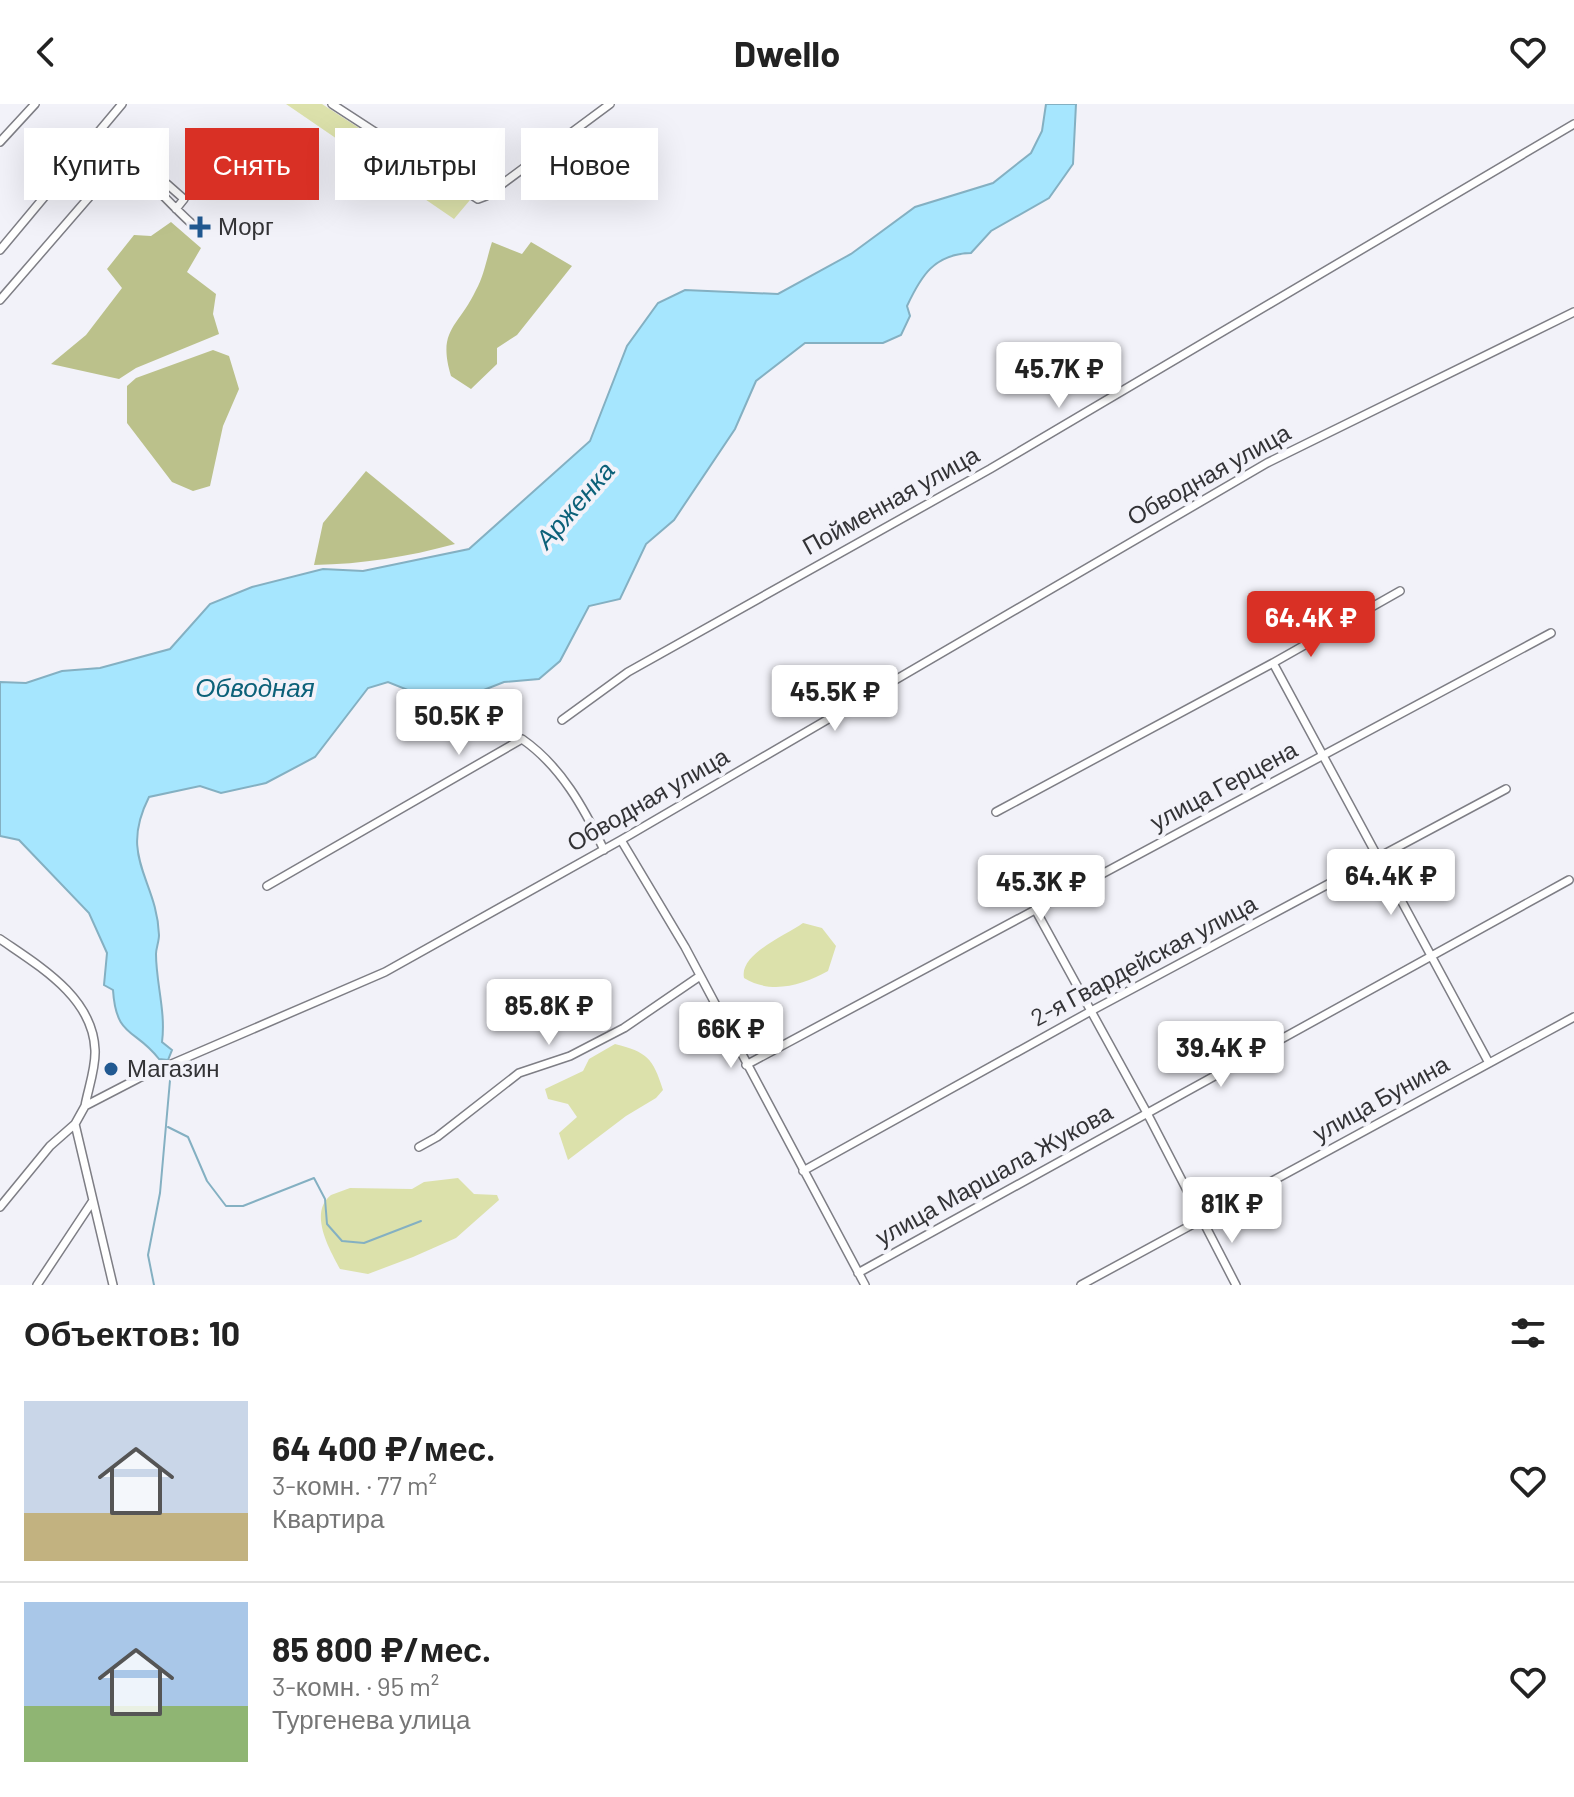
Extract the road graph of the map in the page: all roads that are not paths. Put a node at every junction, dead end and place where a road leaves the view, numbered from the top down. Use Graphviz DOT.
graph roads {
  1 [pos="35,104"];
  2 [pos="122,104"];
  3 [pos="332,104"];
  4 [pos="610,104"];
  5 [pos="1574,124"];
  6 [pos="102,128"];
  7 [pos="0,142"];
  8 [pos="169,186"];
  9 [pos="42,200"];
  10 [pos="87,200"];
  11 [pos="166,200"];
  12 [pos="176,209"];
  13 [pos="191,223"];
  14 [pos="0,250"];
  15 [pos="0,300"];
  16 [pos="1574,312"];
  17 [pos="1400,591"];
  18 [pos="1551,633"];
  19 [pos="1273,663"];
  20 [pos="562,720"];
  21 [pos="1323,756"];
  22 [pos="1506,789"];
  23 [pos="996,812"];
  24 [pos="621,840"];
  25 [pos="604,850"];
  26 [pos="1376,859"];
  27 [pos="1569,880"];
  28 [pos="267,886"];
  29 [pos="1035,909"];
  30 [pos="0,939"];
  31 [pos="1430,956"];
  32 [pos="700,976"];
  33 [pos="1091,1011"];
  34 [pos="1574,1017"];
  35 [pos="1489,1063"];
  36 [pos="746,1065"];
  37 [pos="85,1106"];
  38 [pos="1147,1113"];
  39 [pos="75,1124"];
  40 [pos="419,1147"];
  41 [pos="803,1171"];
  42 [pos="92,1202"];
  43 [pos="0,1207"];
  44 [pos="1202,1219"];
  45 [pos="858,1273"];
  46 [pos="37,1285"];
  47 [pos="113,1285"];
  48 [pos="865,1285"];
  49 [pos="1081,1285"];
  50 [pos="1236,1285"];
  1 -- 7 [label="street"];
  2 -- 6 [label="street"];
  3 -- 4 [label="street"];
  5 -- 20 [label="street, Пойменная улица"];
  8 -- 12 [label="street"];
  9 -- 14 [label="street"];
  10 -- 15 [label="street"];
  11 -- 12 [label="street"];
  12 -- 13 [label="street"];
  16 -- 24 [label="street, Обводная улица"];
  17 -- 19 [label="street"];
  18 -- 21 [label="street, улица Герцена"];
  19 -- 21 [label="street"];
  19 -- 23 [label="street"];
  21 -- 26 [label="street"];
  21 -- 29 [label="street, улица Герцена"];
  22 -- 26 [label="street, 2-я Гвардейская улица"];
  24 -- 25 [label="street, Обводная улица"];
  24 -- 32 [label="street"];
  25 -- 28 [label="street"];
  25 -- 37 [label="street, Обводная улица"];
  26 -- 31 [label="street"];
  26 -- 33 [label="street, 2-я Гвардейская улица"];
  27 -- 31 [label="street, улица Маршала Жукова"];
  29 -- 33 [label="street"];
  29 -- 36 [label="street, улица Герцена"];
  30 -- 37 [label="street"];
  31 -- 35 [label="street"];
  31 -- 38 [label="street, улица Маршала Жукова"];
  32 -- 36 [label="street"];
  32 -- 40 [label="street"];
  33 -- 38 [label="street"];
  33 -- 41 [label="street, 2-я Гвардейская улица"];
  34 -- 35 [label="street, улица Бунина"];
  35 -- 44 [label="street, улица Бунина"];
  36 -- 41 [label="street"];
  37 -- 39 [label="street"];
  38 -- 44 [label="street"];
  38 -- 45 [label="street, улица Маршала Жукова"];
  39 -- 42 [label="street"];
  39 -- 43 [label="street"];
  41 -- 45 [label="street"];
  42 -- 46 [label="street"];
  42 -- 47 [label="street"];
  44 -- 49 [label="street, улица Бунина"];
  44 -- 50 [label="street"];
  45 -- 48 [label="street"];
}
